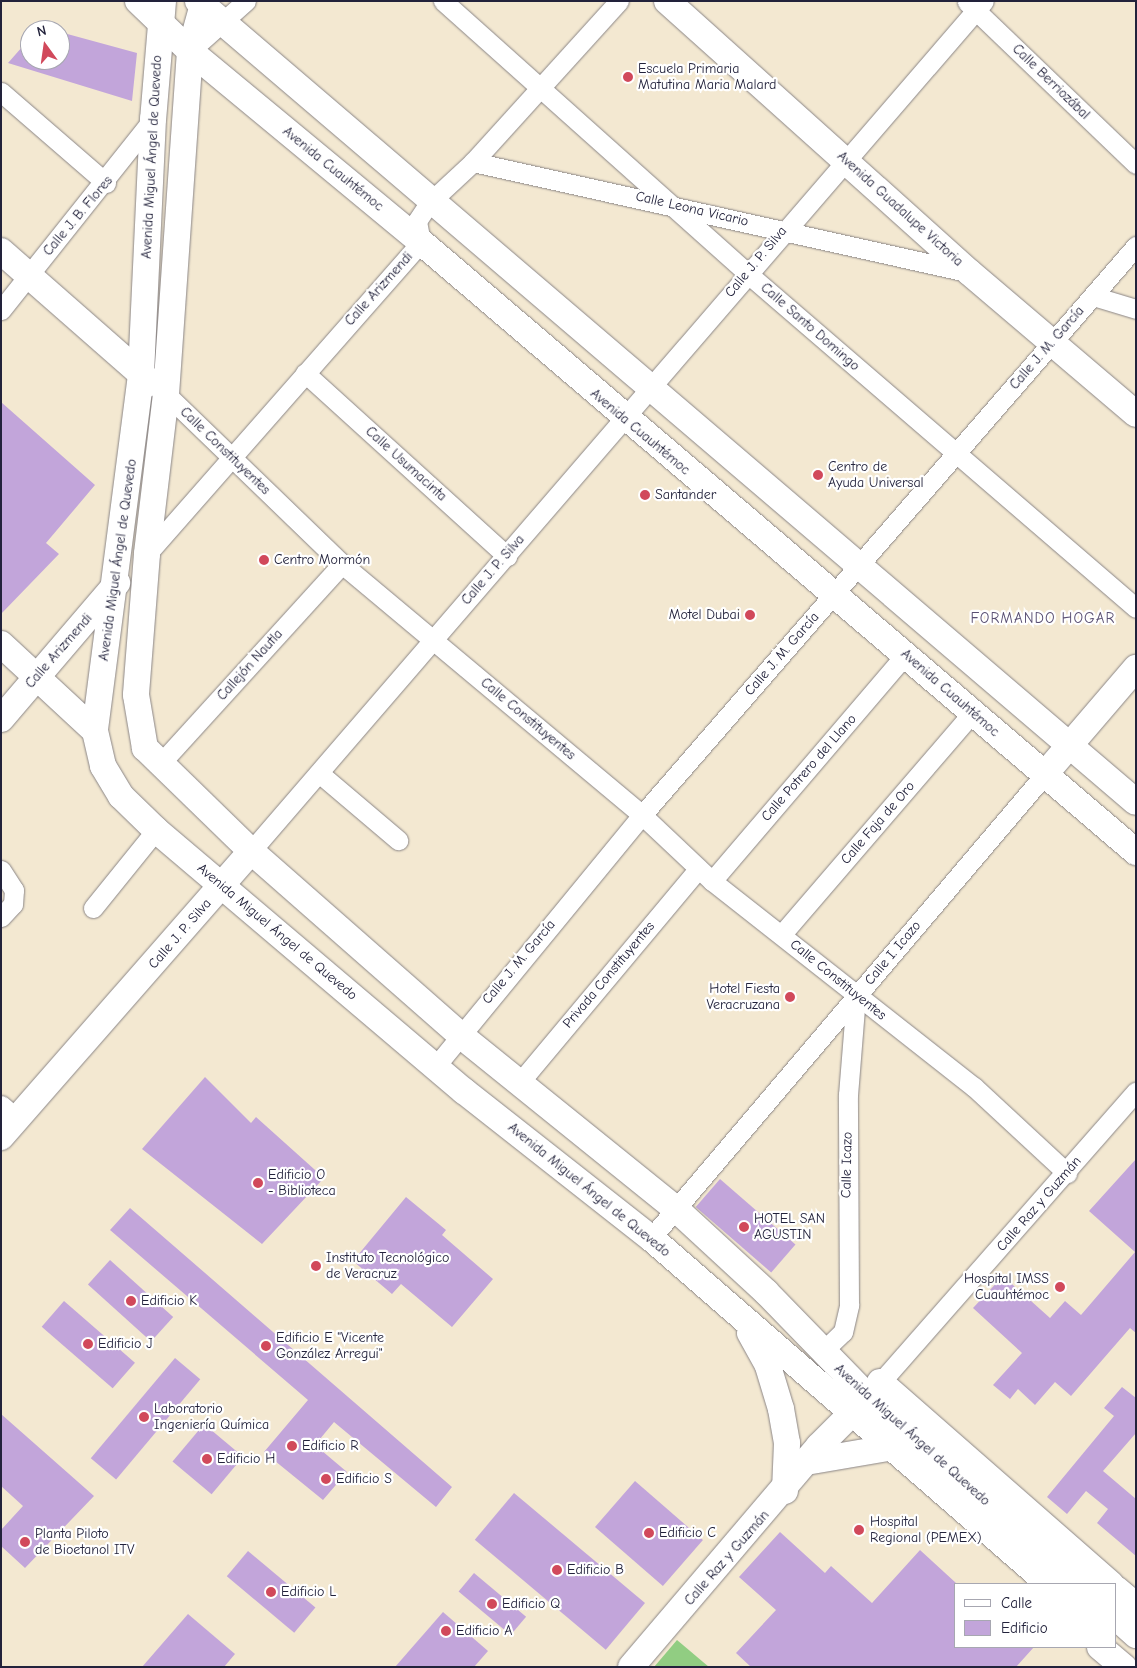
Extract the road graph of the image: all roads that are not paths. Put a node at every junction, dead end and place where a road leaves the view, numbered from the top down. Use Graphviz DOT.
graph roads {
  1 [pos="138,1"];
  2 [pos="246,1"];
  3 [pos="443,1"];
  4 [pos="619,1"];
  5 [pos="667,1"];
  6 [pos="202,3"];
  7 [pos="975,4"];
  8 [pos="161,11"];
  9 [pos="225,25"];
  10 [pos="190,52"];
  11 [pos="542,85"];
  12 [pos="1,92"];
  13 [pos="152,119"];
  14 [pos="844,159"];
  15 [pos="473,162"];
  16 [pos="1136,164"];
  17 [pos="106,183"];
  18 [pos="430,202"];
  19 [pos="670,204"];
  20 [pos="784,230"];
  21 [pos="421,242"];
  22 [pos="1136,246"];
  23 [pos="1,251"];
  24 [pos="970,272"];
  25 [pos="747,273"];
  26 [pos="30,274"];
  27 [pos="1093,296"];
  28 [pos="1136,309"];
  29 [pos="1,310"];
  30 [pos="1052,340"];
  31 [pos="305,373"];
  32 [pos="141,374"];
  33 [pos="649,389"];
  34 [pos="166,394"];
  35 [pos="1136,414"];
  36 [pos="622,418"];
  37 [pos="956,452"];
  38 [pos="229,457"];
  39 [pos="147,554"];
  40 [pos="507,556"];
  41 [pos="342,564"];
  42 [pos="859,565"];
  43 [pos="117,583"];
  44 [pos="835,594"];
  45 [pos="1136,608"];
  46 [pos="432,639"];
  47 [pos="1,644"];
  48 [pos="906,654"];
  49 [pos="1136,668"];
  50 [pos="36,678"];
  51 [pos="973,712"];
  52 [pos="2,717"];
  53 [pos="95,731"];
  54 [pos="1072,745"];
  55 [pos="158,765"];
  56 [pos="319,773"];
  57 [pos="1045,774"];
  58 [pos="1136,802"];
  59 [pos="642,815"];
  60 [pos="156,830"];
  61 [pos="398,840"];
  62 [pos="251,851"];
  63 [pos="1136,852"];
  64 [pos="1,870"];
  65 [pos="705,875"];
  66 [pos="223,885"];
  67 [pos="93,908"];
  68 [pos="1,917"];
  69 [pos="782,934"];
  70 [pos="856,996"];
  71 [pos="459,1034"];
  72 [pos="435,1067"];
  73 [pos="520,1082"];
  74 [pos="1136,1092"];
  75 [pos="7,1120"];
  76 [pos="1067,1173"];
  77 [pos="675,1208"];
  78 [pos="651,1238"];
  79 [pos="742,1320"];
  80 [pos="843,1332"];
  81 [pos="765,1339"];
  82 [pos="822,1352"];
  83 [pos="844,1373"];
  84 [pos="855,1404"];
  85 [pos="884,1449"];
  86 [pos="813,1454"];
  87 [pos="785,1491"];
  88 [pos="1024,1583"];
  89 [pos="1048,1583"];
  90 [pos="1077,1583"];
  91 [pos="1110,1583"];
  92 [pos="1117,1590"];
  93 [pos="1136,1606"];
  94 [pos="1117,1619"];
  95 [pos="1136,1635"];
  96 [pos="1117,1644"];
  97 [pos="1101,1648"];
  98 [pos="1136,1660"];
  99 [pos="631,1667"];
  100 [pos="1124,1667"];
  1 -- 8 [label="main road, Avenida Cuauhtémoc"];
  2 -- 9 [label="street"];
  3 -- 11 [label="street, Calle Santo Domingo"];
  4 -- 11 [label="street, Calle Arizmendi"];
  5 -- 14 [label="main road, Avenida Guadalupe Victoria"];
  6 -- 9 [label="main road"];
  6 -- 10 [label="main road, Avenida Miguel Ángel de Quevedo"];
  7 -- 14 [label="street, Calle J. P. Silva"];
  7 -- 16 [label="street, Calle Berriozábal"];
  8 -- 10 [label="main road, Avenida Cuauhtémoc"];
  8 -- 13 [label="main road, Avenida Miguel Ángel de Quevedo"];
  9 -- 10 [label="street"];
  9 -- 18 [label="main road"];
  10 -- 21 [label="main road, Avenida Cuauhtémoc"];
  10 -- 34 [label="main road, Avenida Miguel Ángel de Quevedo"];
  11 -- 15 [label="street, Calle Arizmendi"];
  11 -- 19 [label="street, Calle Santo Domingo"];
  12 -- 17 [label="street"];
  13 -- 17 [label="street, Calle J. B. Flores"];
  13 -- 32 [label="main road, Avenida Miguel Ángel de Quevedo"];
  14 -- 20 [label="street, Calle J. P. Silva"];
  14 -- 24 [label="main road, Avenida Guadalupe Victoria"];
  15 -- 18 [label="street, Calle Arizmendi"];
  15 -- 19 [label="street, Calle Leona Vicario"];
  17 -- 26 [label="street, Calle J. B. Flores"];
  18 -- 21 [label="street, Calle Arizmendi"];
  18 -- 33 [label="main road"];
  19 -- 20 [label="street, Calle Leona Vicario"];
  19 -- 25 [label="street, Calle Santo Domingo"];
  20 -- 24 [label="street, Calle Leona Vicario"];
  20 -- 25 [label="street, Calle J. P. Silva"];
  21 -- 31 [label="street, Calle Arizmendi"];
  21 -- 36 [label="main road, Avenida Cuauhtémoc"];
  22 -- 27 [label="street, Calle J. M. García"];
  23 -- 26 [label="main road, Calle Constituyentes"];
  24 -- 30 [label="main road, Avenida Guadalupe Victoria"];
  25 -- 33 [label="street, Calle J. P. Silva"];
  25 -- 37 [label="street, Calle Santo Domingo"];
  26 -- 29 [label="street, Calle J. B. Flores"];
  26 -- 32 [label="main road, Calle Constituyentes"];
  27 -- 28 [label="street"];
  27 -- 30 [label="street, Calle J. M. García"];
  30 -- 35 [label="main road, Avenida Guadalupe Victoria"];
  30 -- 37 [label="street, Calle J. M. García"];
  31 -- 38 [label="street, Calle Arizmendi"];
  31 -- 40 [label="street, Calle Usumacinta"];
  32 -- 34 [label="main road, Calle Constituyentes"];
  32 -- 43 [label="main road, Avenida Miguel Ángel de Quevedo"];
  33 -- 36 [label="street, Calle J. P. Silva"];
  33 -- 42 [label="main road"];
  34 -- 38 [label="street, Calle Constituyentes"];
  34 -- 39 [label="main road, Avenida Miguel Ángel de Quevedo"];
  36 -- 40 [label="street, Calle J. P. Silva"];
  36 -- 44 [label="main road, Avenida Cuauhtémoc"];
  37 -- 42 [label="street, Calle J. M. García"];
  37 -- 45 [label="street, Calle Santo Domingo"];
  38 -- 39 [label="street, Calle Arizmendi"];
  38 -- 41 [label="street, Calle Constituyentes"];
  39 -- 55 [label="main road, Avenida Miguel Ángel de Quevedo"];
  40 -- 46 [label="street, Calle J. P. Silva"];
  41 -- 46 [label="street, Calle Constituyentes"];
  41 -- 55 [label="street, Callejón Nautla"];
  42 -- 44 [label="street, Calle J. M. García"];
  42 -- 54 [label="main road"];
  43 -- 50 [label="main road, Calle Arizmendi"];
  43 -- 53 [label="main road, Avenida Miguel Ángel de Quevedo"];
  44 -- 48 [label="main road, Avenida Cuauhtémoc"];
  44 -- 59 [label="street, Calle J. M. García"];
  46 -- 56 [label="street, Calle J. P. Silva"];
  46 -- 59 [label="street, Calle Constituyentes"];
  47 -- 50 [label="main road"];
  48 -- 51 [label="main road, Avenida Cuauhtémoc"];
  48 -- 65 [label="street, Calle Potrero del Llano"];
  49 -- 54 [label="main road, Calle I. Icazo"];
  50 -- 52 [label="main road, Calle Arizmendi"];
  50 -- 53 [label="main road"];
  51 -- 57 [label="main road, Avenida Cuauhtémoc"];
  51 -- 69 [label="street, Calle Faja de Oro"];
  53 -- 60 [label="main road, Avenida Miguel Ángel de Quevedo"];
  54 -- 57 [label="main road, Calle I. Icazo"];
  54 -- 58 [label="main road"];
  55 -- 62 [label="main road, Avenida Miguel Ángel de Quevedo"];
  56 -- 61 [label="street"];
  56 -- 62 [label="street, Calle J. P. Silva"];
  57 -- 63 [label="main road, Avenida Cuauhtémoc"];
  57 -- 70 [label="street, Calle I. Icazo"];
  59 -- 65 [label="street, Calle Constituyentes"];
  59 -- 71 [label="street, Calle J. M. García"];
  60 -- 66 [label="main road, Avenida Miguel Ángel de Quevedo"];
  60 -- 67 [label="street"];
  62 -- 66 [label="main road, Calle J. P. Silva"];
  62 -- 71 [label="main road, Avenida Miguel Ángel de Quevedo"];
  64 -- 68 [label="street"];
  65 -- 69 [label="street, Calle Constituyentes"];
  65 -- 73 [label="street, Privada Constituyentes"];
  66 -- 72 [label="main road, Avenida Miguel Ángel de Quevedo"];
  66 -- 75 [label="main road, Calle J. P. Silva"];
  69 -- 70 [label="street, Calle Constituyentes"];
  70 -- 76 [label="street, Calle Constituyentes"];
  70 -- 77 [label="street, Calle I. Icazo"];
  70 -- 80 [label="street, Calle Icazo"];
  71 -- 72 [label="street, Calle J. M. García"];
  71 -- 73 [label="main road, Avenida Miguel Ángel de Quevedo"];
  72 -- 78 [label="main road, Avenida Miguel Ángel de Quevedo"];
  73 -- 77 [label="main road, Avenida Miguel Ángel de Quevedo"];
  74 -- 76 [label="street, Calle Raz y Guzmán"];
  76 -- 84 [label="street, Calle Raz y Guzmán"];
  77 -- 78 [label="street, Calle I. Icazo"];
  77 -- 82 [label="main road, Avenida Miguel Ángel de Quevedo"];
  78 -- 79 [label="main road, Avenida Miguel Ángel de Quevedo"];
  79 -- 81 [label="main road, Avenida Miguel Ángel de Quevedo"];
  79 -- 87 [label="main road"];
  80 -- 82 [label="street"];
  80 -- 83 [label="street, Calle Icazo"];
  81 -- 82 [label="main road"];
  81 -- 84 [label="main road, Avenida Miguel Ángel de Quevedo"];
  82 -- 83 [label="main road, Avenida Miguel Ángel de Quevedo"];
  83 -- 84 [label="main road, Avenida Miguel Ángel de Quevedo"];
  84 -- 85 [label="main road"];
  84 -- 86 [label="main road, Calle Raz y Guzmán"];
  84 -- 90 [label="main road, Avenida Miguel Ángel de Quevedo"];
  84 -- 91 [label="main road"];
  85 -- 86 [label="main road"];
  85 -- 88 [label="main road"];
  85 -- 89 [label="main road, Avenida Miguel Ángel de Quevedo"];
  86 -- 87 [label="main road, Calle Raz y Guzmán"];
  87 -- 99 [label="main road, Calle Raz y Guzmán"];
  92 -- 93 [label="main road"];
  94 -- 95 [label="main road"];
  96 -- 98 [label="main road"];
  97 -- 100 [label="main road"];
}
